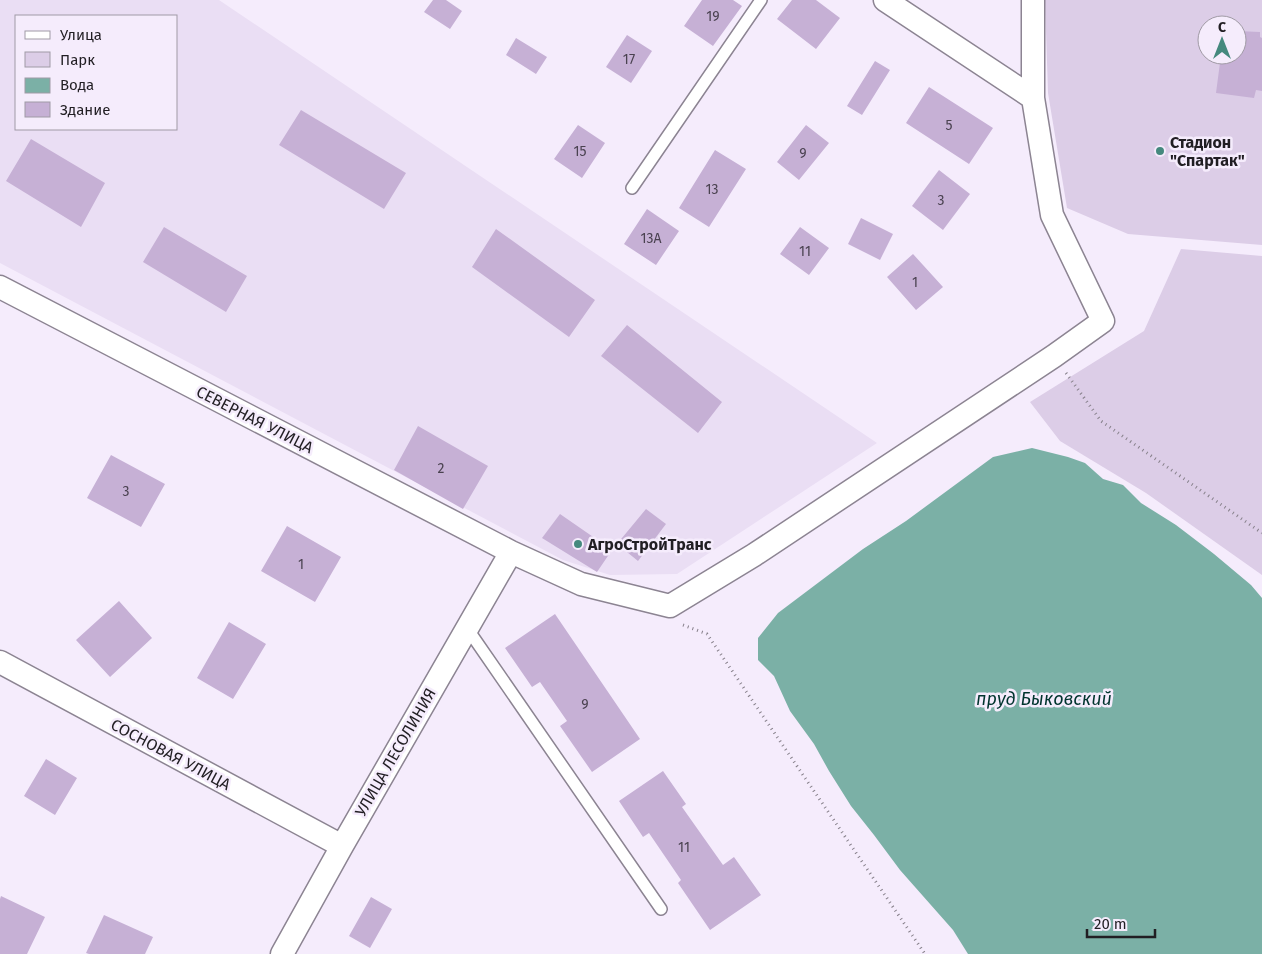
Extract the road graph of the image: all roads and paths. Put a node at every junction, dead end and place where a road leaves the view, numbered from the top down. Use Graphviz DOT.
graph roads {
  1 [pos="761,0"];
  2 [pos="885,0"];
  3 [pos="1033,0"];
  4 [pos="1033,98"];
  5 [pos="632,188"];
  6 [pos="0,286"];
  7 [pos="1054,356"];
  8 [pos="1262,533"];
  9 [pos="511,552"];
  10 [pos="682,624"];
  11 [pos="467,628"];
  12 [pos="0,662"];
  13 [pos="342,846"];
  14 [pos="662,909"];
  15 [pos="282,954"];
  16 [pos="925,954"];
  1 -- 5 [label="lane"];
  2 -- 4 [label="street"];
  3 -- 4 [label="street"];
  4 -- 7 [label="street, СЕВЕРНАЯ УЛИЦА"];
  6 -- 9 [label="street, СЕВЕРНАЯ УЛИЦА"];
  7 -- 8 [label="path"];
  7 -- 9 [label="street, СЕВЕРНАЯ УЛИЦА"];
  9 -- 11 [label="street, УЛИЦА ЛЕСОЛИНИЯ"];
  10 -- 16 [label="path"];
  11 -- 13 [label="street, УЛИЦА ЛЕСОЛИНИЯ"];
  11 -- 14 [label="lane"];
  12 -- 13 [label="street, СОСНОВАЯ УЛИЦА"];
  13 -- 15 [label="street, УЛИЦА ЛЕСОЛИНИЯ"];
}
